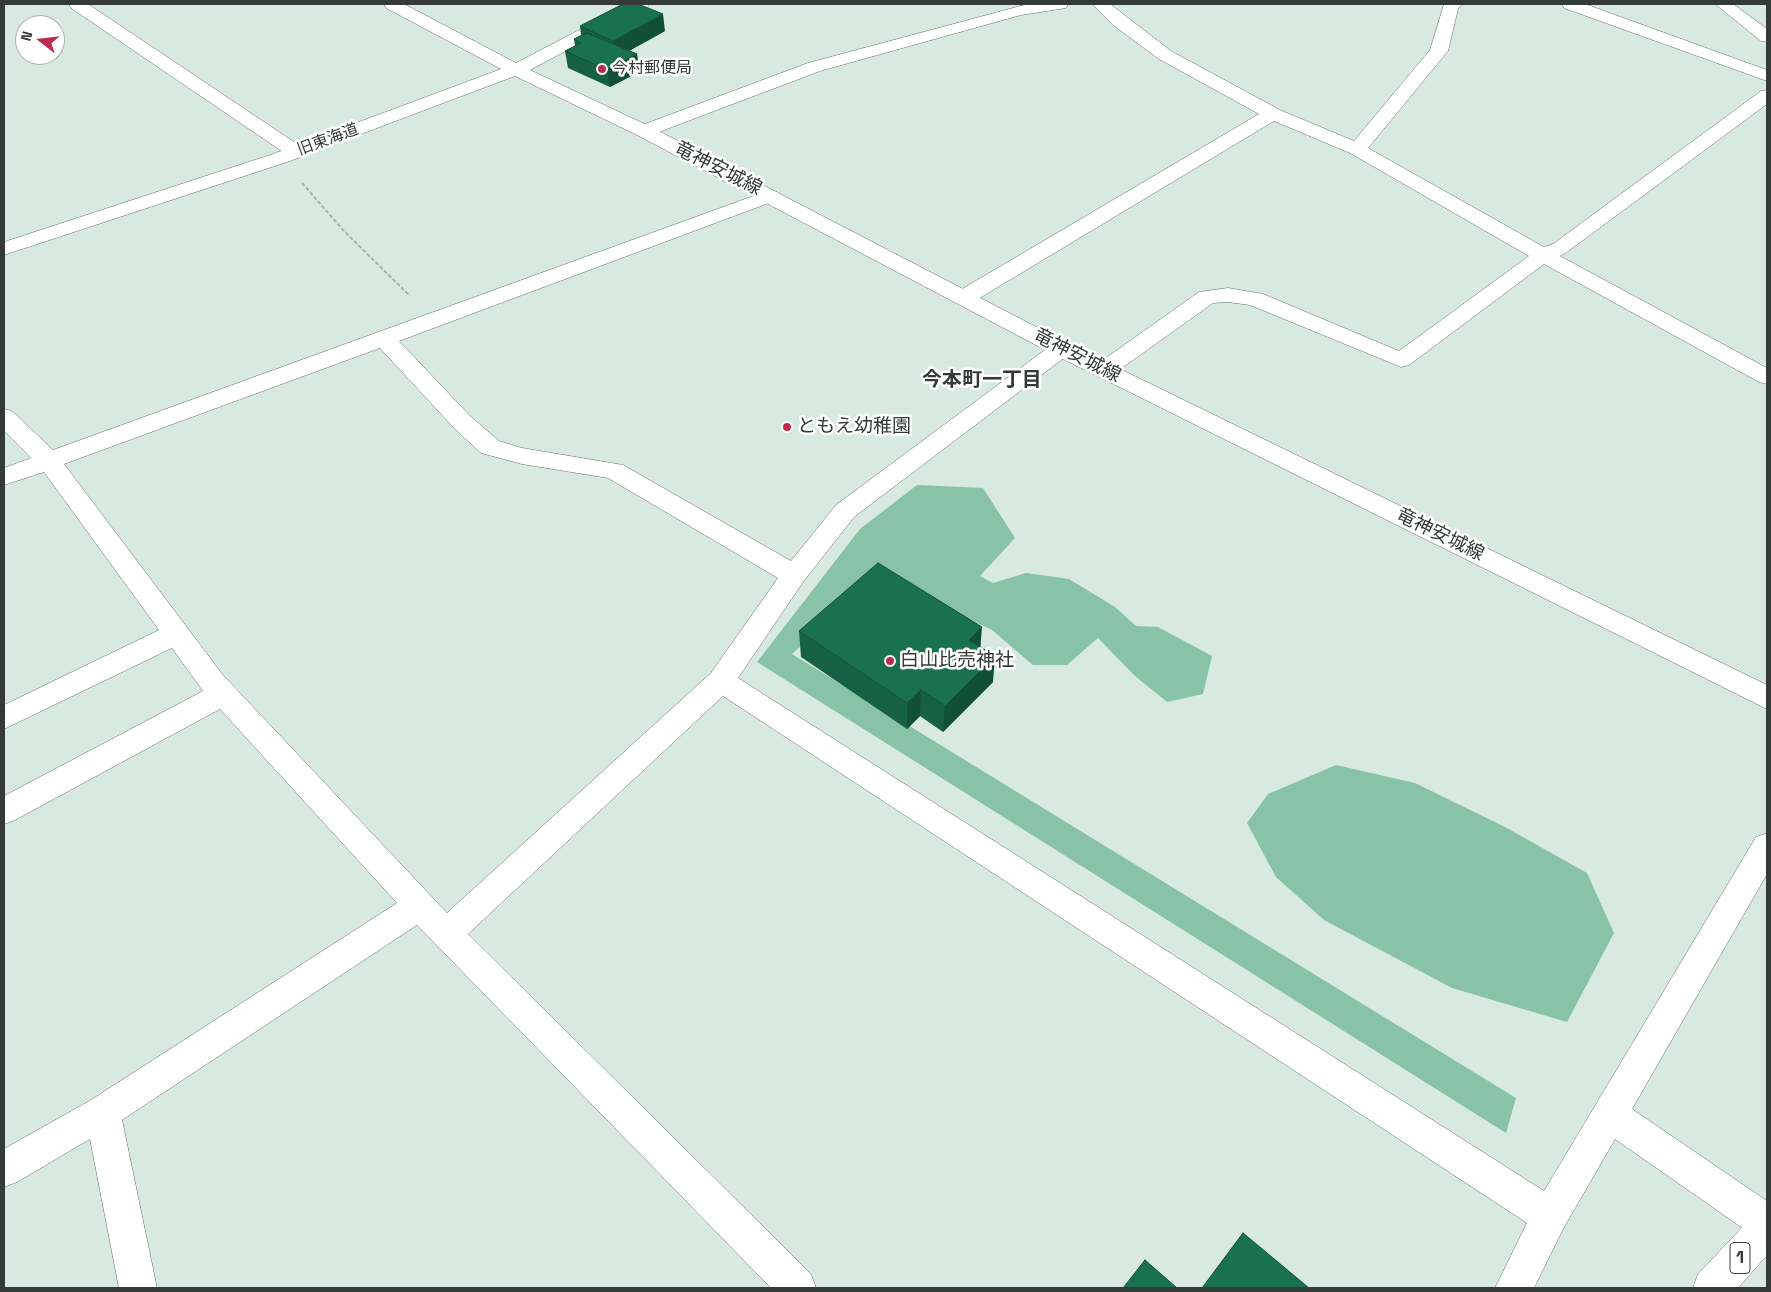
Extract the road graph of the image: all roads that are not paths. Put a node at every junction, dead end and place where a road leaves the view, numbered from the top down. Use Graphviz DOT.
graph roads {
  1 [pos="78,4"];
  2 [pos="392,4"];
  3 [pos="641,4"];
  4 [pos="1060,4"];
  5 [pos="1100,4"];
  6 [pos="1454,4"];
  7 [pos="1570,4"];
  8 [pos="1723,4"];
  9 [pos="1767,37"];
  10 [pos="516,70"];
  11 [pos="1767,76"];
  12 [pos="1767,95"];
  13 [pos="1273,114"];
  14 [pos="644,130"];
  15 [pos="1357,149"];
  16 [pos="288,155"];
  17 [pos="770,196"];
  18 [pos="4,249"];
  19 [pos="1543,255"];
  20 [pos="965,297"];
  21 [pos="383,338"];
  22 [pos="1061,349"];
  23 [pos="1104,370"];
  24 [pos="1767,377"];
  25 [pos="4,417"];
  26 [pos="48,460"];
  27 [pos="4,477"];
  28 [pos="794,575"];
  29 [pos="176,634"];
  30 [pos="721,681"];
  31 [pos="223,694"];
  32 [pos="1767,698"];
  33 [pos="4,718"];
  34 [pos="4,811"];
  35 [pos="1767,846"];
  36 [pos="421,905"];
  37 [pos="446,934"];
  38 [pos="103,1112"];
  39 [pos="1610,1115"];
  40 [pos="4,1169"];
  41 [pos="1550,1216"];
  42 [pos="1767,1223"];
  43 [pos="1767,1228"];
  44 [pos="138,1288"];
  45 [pos="797,1288"];
  46 [pos="1514,1288"];
  47 [pos="1712,1288"];
  1 -- 16 [label="main road"];
  2 -- 10 [label="main road, 竜神安城線"];
  3 -- 10 [label="main road, 旧東海道"];
  4 -- 14 [label="main road"];
  5 -- 13 [label="main road"];
  6 -- 15 [label="main road"];
  7 -- 11 [label="main road"];
  8 -- 9 [label="main road"];
  10 -- 14 [label="main road, 竜神安城線"];
  10 -- 16 [label="main road, 旧東海道"];
  12 -- 19 [label="main road"];
  13 -- 15 [label="main road"];
  13 -- 20 [label="main road"];
  14 -- 17 [label="main road, 竜神安城線"];
  15 -- 19 [label="main road"];
  16 -- 18 [label="main road, 旧東海道"];
  17 -- 20 [label="main road, 竜神安城線"];
  17 -- 21 [label="main road"];
  19 -- 23 [label="main road"];
  19 -- 24 [label="main road"];
  20 -- 22 [label="main road, 竜神安城線"];
  21 -- 26 [label="main road"];
  21 -- 28 [label="main road"];
  22 -- 23 [label="main road, 竜神安城線"];
  22 -- 28 [label="main road"];
  23 -- 32 [label="main road, 竜神安城線"];
  25 -- 26 [label="main road"];
  26 -- 27 [label="main road"];
  26 -- 29 [label="main road"];
  28 -- 30 [label="main road"];
  29 -- 31 [label="main road"];
  29 -- 33 [label="main road"];
  30 -- 37 [label="main road"];
  30 -- 41 [label="main road"];
  31 -- 34 [label="main road"];
  31 -- 36 [label="main road"];
  35 -- 39 [label="main road"];
  36 -- 37 [label="main road"];
  36 -- 38 [label="main road"];
  37 -- 45 [label="main road"];
  38 -- 40 [label="main road"];
  38 -- 44 [label="main road"];
  39 -- 41 [label="main road"];
  39 -- 42 [label="main road"];
  41 -- 46 [label="main road"];
  43 -- 47 [label="main road, 1"];
}
